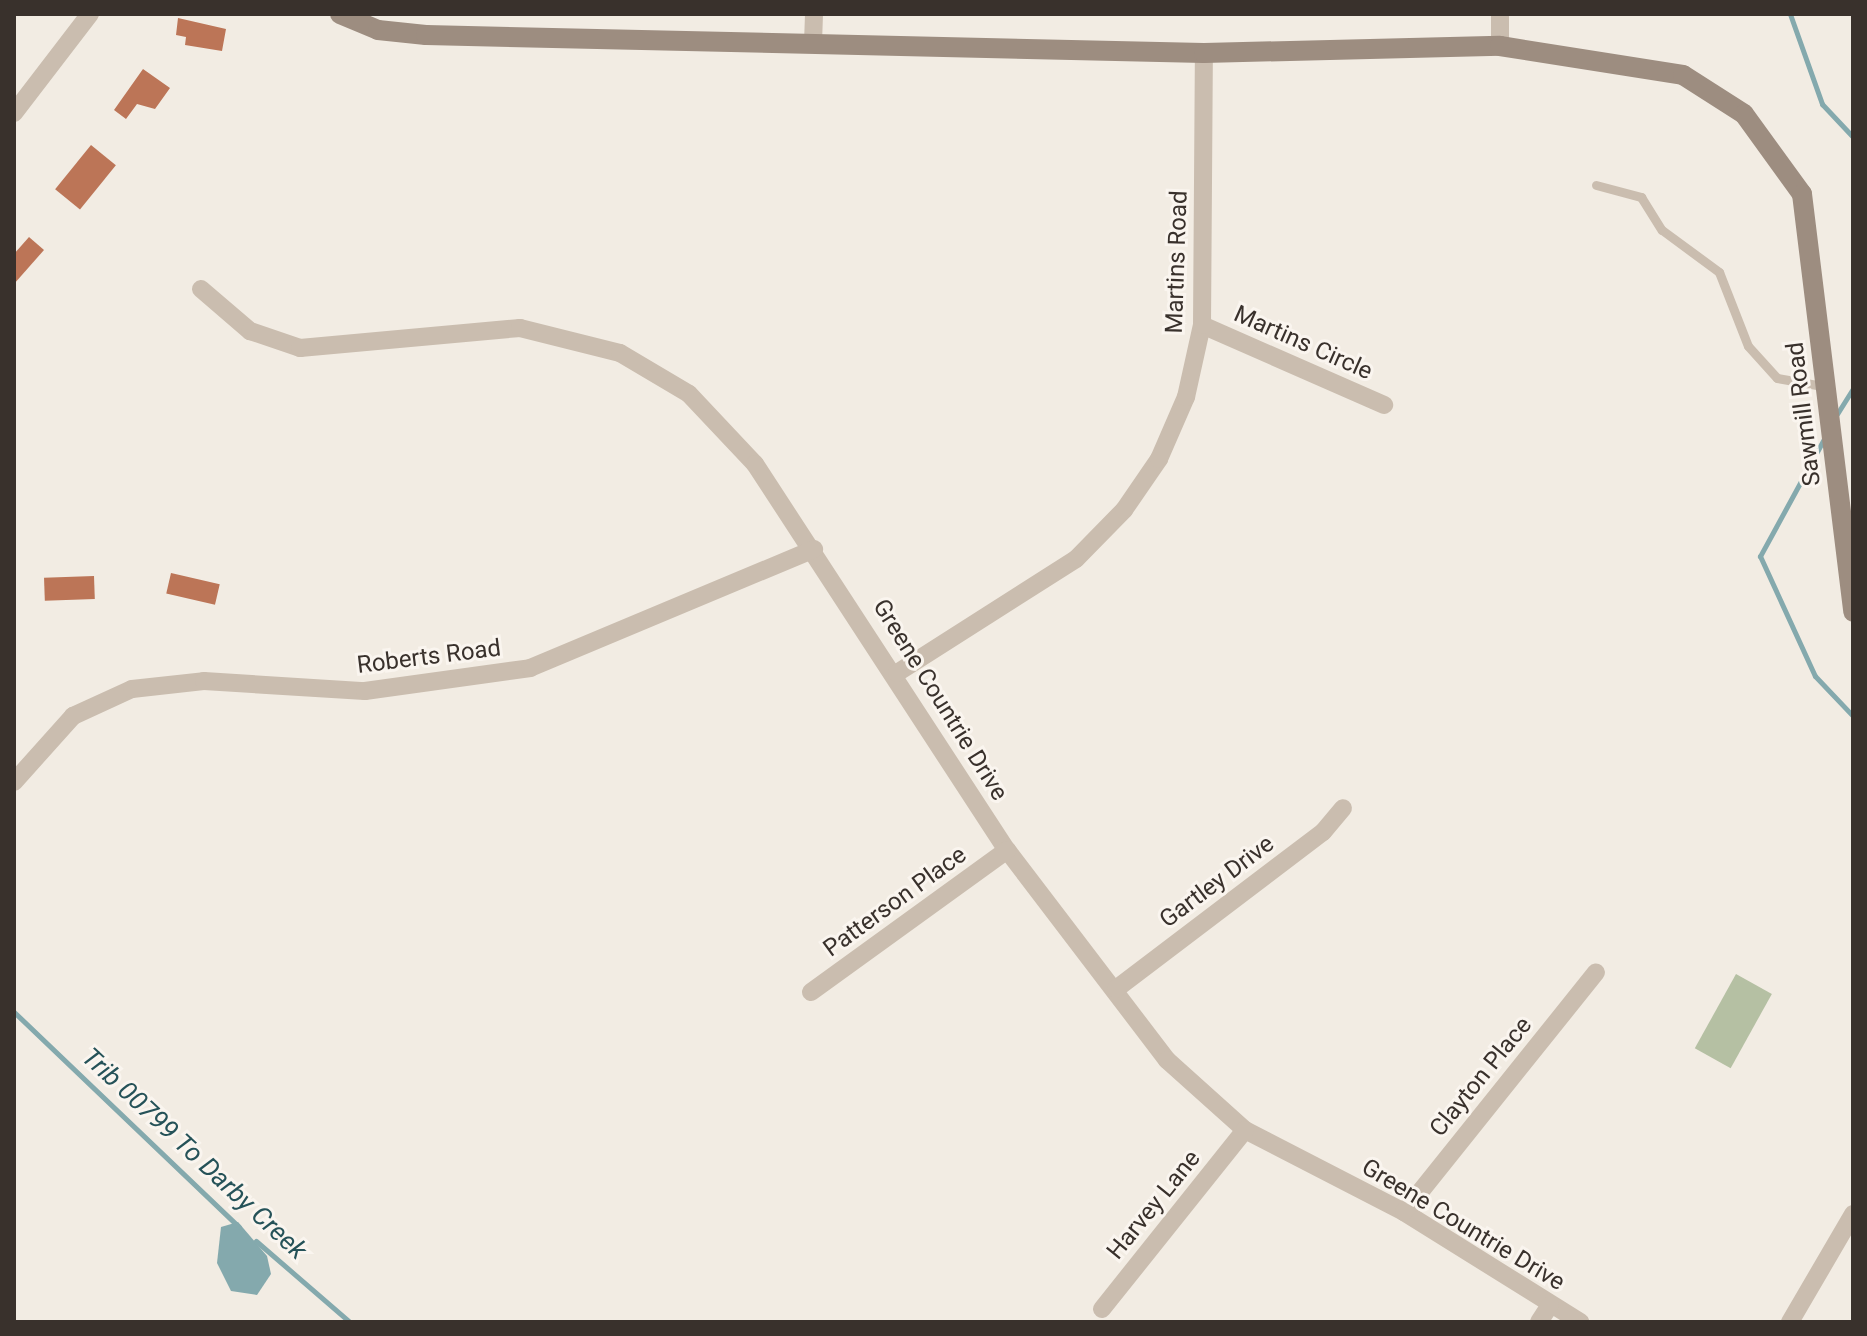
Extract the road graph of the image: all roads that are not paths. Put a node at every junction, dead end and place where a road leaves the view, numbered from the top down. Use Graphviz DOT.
graph roads {
  1 [pos="90,14"];
  2 [pos="340,14"];
  3 [pos="814,14"];
  4 [pos="1500,14"];
  5 [pos="813,43"];
  6 [pos="1500,46"];
  7 [pos="1204,53"];
  8 [pos="14,113"];
  9 [pos="1596,185"];
  10 [pos="201,289"];
  11 [pos="1202,325"];
  12 [pos="1828,387"];
  13 [pos="1384,405"];
  14 [pos="814,549"];
  15 [pos="1853,612"];
  16 [pos="897,673"];
  17 [pos="14,782"];
  18 [pos="1343,808"];
  19 [pos="1007,850"];
  20 [pos="1596,972"];
  21 [pos="1116,989"];
  22 [pos="811,992"];
  23 [pos="1245,1130"];
  24 [pos="1404,1212"];
  25 [pos="1853,1214"];
  26 [pos="1550,1305"];
  27 [pos="1102,1309"];
  28 [pos="1539,1322"];
  29 [pos="1580,1322"];
  30 [pos="1790,1322"];
  1 -- 8 [label="street"];
  2 -- 5 [label="street, Sawmill Road"];
  3 -- 5 [label="street"];
  4 -- 6 [label="street"];
  5 -- 7 [label="street, Sawmill Road"];
  6 -- 7 [label="street, Sawmill Road"];
  6 -- 12 [label="street, Sawmill Road"];
  7 -- 11 [label="street, Martins Road"];
  9 -- 12 [label="lane"];
  10 -- 14 [label="street, Greene Countrie Drive"];
  11 -- 13 [label="street, Martins Circle"];
  11 -- 16 [label="street, Martins Road"];
  12 -- 15 [label="street, Sawmill Road"];
  14 -- 16 [label="street, Greene Countrie Drive"];
  14 -- 17 [label="street, Roberts Road"];
  16 -- 19 [label="street, Greene Countrie Drive"];
  18 -- 21 [label="street, Gartley Drive"];
  19 -- 21 [label="street, Greene Countrie Drive"];
  19 -- 22 [label="street, Patterson Place"];
  20 -- 24 [label="street, Clayton Place"];
  21 -- 23 [label="street, Greene Countrie Drive"];
  23 -- 24 [label="street, Greene Countrie Drive"];
  23 -- 27 [label="street, Harvey Lane"];
  24 -- 26 [label="street, Greene Countrie Drive"];
  25 -- 30 [label="street"];
  26 -- 28 [label="street"];
  26 -- 29 [label="street, Greene Countrie Drive"];
}
